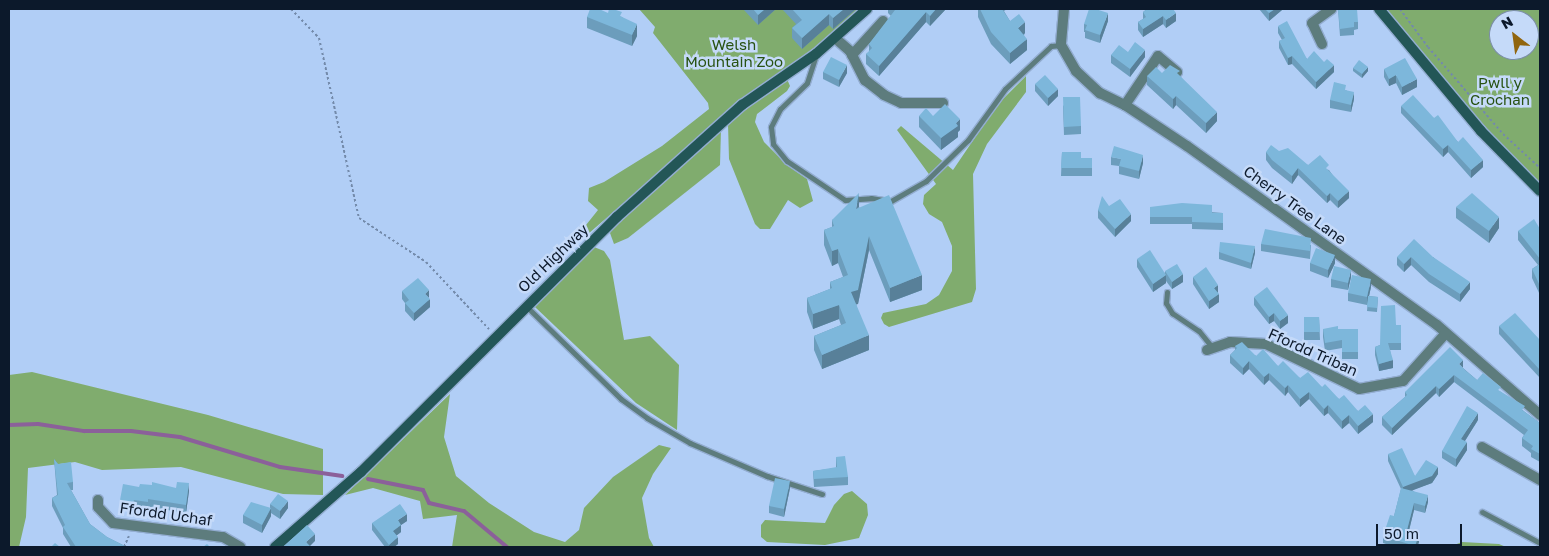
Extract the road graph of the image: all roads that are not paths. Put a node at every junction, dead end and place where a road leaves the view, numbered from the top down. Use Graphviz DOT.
graph roads {
  1 [pos="867,9"];
  2 [pos="1064,9"];
  3 [pos="1331,9"];
  4 [pos="1379,9"];
  5 [pos="883,21"];
  6 [pos="835,38"];
  7 [pos="1322,44"];
  8 [pos="1061,45"];
  9 [pos="816,54"];
  10 [pos="852,55"];
  11 [pos="1177,72"];
  12 [pos="943,103"];
  13 [pos="1125,105"];
  14 [pos="1540,191"];
  15 [pos="1167,292"];
  16 [pos="526,306"];
  17 [pos="1446,333"];
  18 [pos="1210,349"];
  19 [pos="1540,415"];
  20 [pos="1482,447"];
  21 [pos="1540,480"];
  22 [pos="822,494"];
  23 [pos="98,500"];
  24 [pos="1482,512"];
  25 [pos="1540,542"];
  26 [pos="240,547"];
  27 [pos="275,547"];
  1 -- 6 [label="street, Old Highway"];
  2 -- 8 [label="street"];
  3 -- 7 [label="street"];
  4 -- 14 [label="street"];
  5 -- 10 [label="street"];
  6 -- 9 [label="street, Old Highway"];
  6 -- 10 [label="street"];
  8 -- 9 [label="lane"];
  8 -- 13 [label="street, Cherry Tree Lane"];
  9 -- 16 [label="street, Old Highway"];
  10 -- 12 [label="street"];
  11 -- 13 [label="street"];
  13 -- 17 [label="street, Cherry Tree Lane"];
  15 -- 18 [label="lane"];
  16 -- 22 [label="lane"];
  16 -- 27 [label="street, Old Highway"];
  17 -- 18 [label="street, Ffordd Triban"];
  17 -- 19 [label="street, Cherry Tree Lane"];
  20 -- 21 [label="street"];
  23 -- 26 [label="street, Ffordd Uchaf"];
  24 -- 25 [label="lane"];
}
